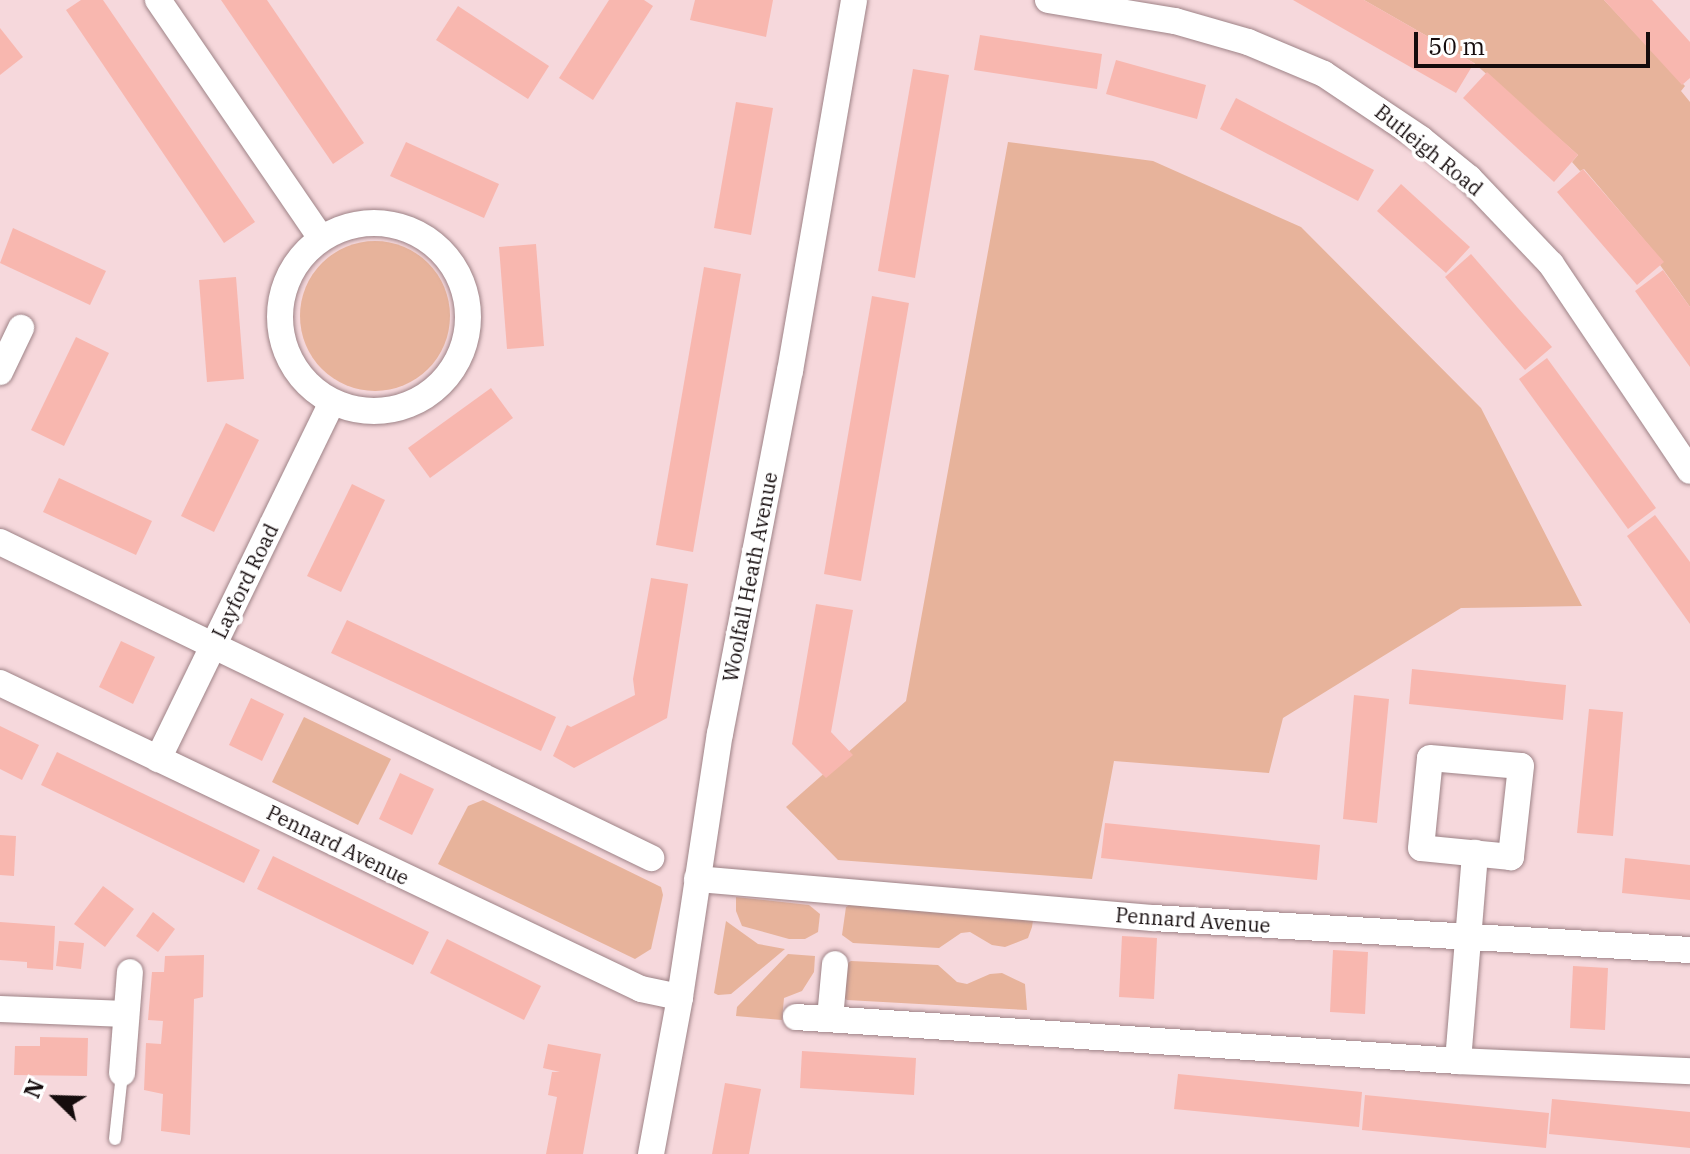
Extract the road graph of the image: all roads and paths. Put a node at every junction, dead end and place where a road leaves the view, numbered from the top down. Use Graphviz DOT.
graph roads {
  1 [pos="158,0"];
  2 [pos="854,0"];
  3 [pos="1048,0"];
  4 [pos="321,238"];
  5 [pos="21,328"];
  6 [pos="0,372"];
  7 [pos="332,402"];
  8 [pos="1690,471"];
  9 [pos="0,542"];
  10 [pos="213,648"];
  11 [pos="0,683"];
  12 [pos="158,759"];
  13 [pos="1475,853"];
  14 [pos="651,858"];
  15 [pos="697,879"];
  16 [pos="1466,938"];
  17 [pos="1690,950"];
  18 [pos="835,964"];
  19 [pos="130,972"];
  20 [pos="680,997"];
  21 [pos="0,1009"];
  22 [pos="126,1014"];
  23 [pos="796,1017"];
  24 [pos="830,1018"];
  25 [pos="1458,1061"];
  26 [pos="1690,1071"];
  27 [pos="122,1073"];
  28 [pos="115,1139"];
  29 [pos="651,1154"];
  1 -- 4 [label="street"];
  2 -- 15 [label="street, Woolfall Heath Avenue"];
  3 -- 8 [label="street, Butleigh Road"];
  4 -- 7 [label="street"];
  4 -- 7 [label="street"];
  5 -- 6 [label="street"];
  7 -- 10 [label="street, Layford Road"];
  9 -- 10 [label="street"];
  10 -- 12 [label="street, Layford Road"];
  10 -- 14 [label="street"];
  11 -- 12 [label="street, Pennard Avenue"];
  12 -- 20 [label="street, Pennard Avenue"];
  13 -- 13 [label="street"];
  13 -- 16 [label="street"];
  15 -- 16 [label="street, Pennard Avenue"];
  15 -- 20 [label="street, Woolfall Heath Avenue"];
  16 -- 17 [label="street, Pennard Avenue"];
  16 -- 25 [label="street"];
  18 -- 24 [label="street"];
  19 -- 22 [label="street"];
  20 -- 29 [label="street, Woolfall Heath Avenue"];
  21 -- 22 [label="street"];
  22 -- 27 [label="street"];
  23 -- 24 [label="street"];
  24 -- 25 [label="street"];
  25 -- 26 [label="street"];
  27 -- 28 [label="lane"];
}
